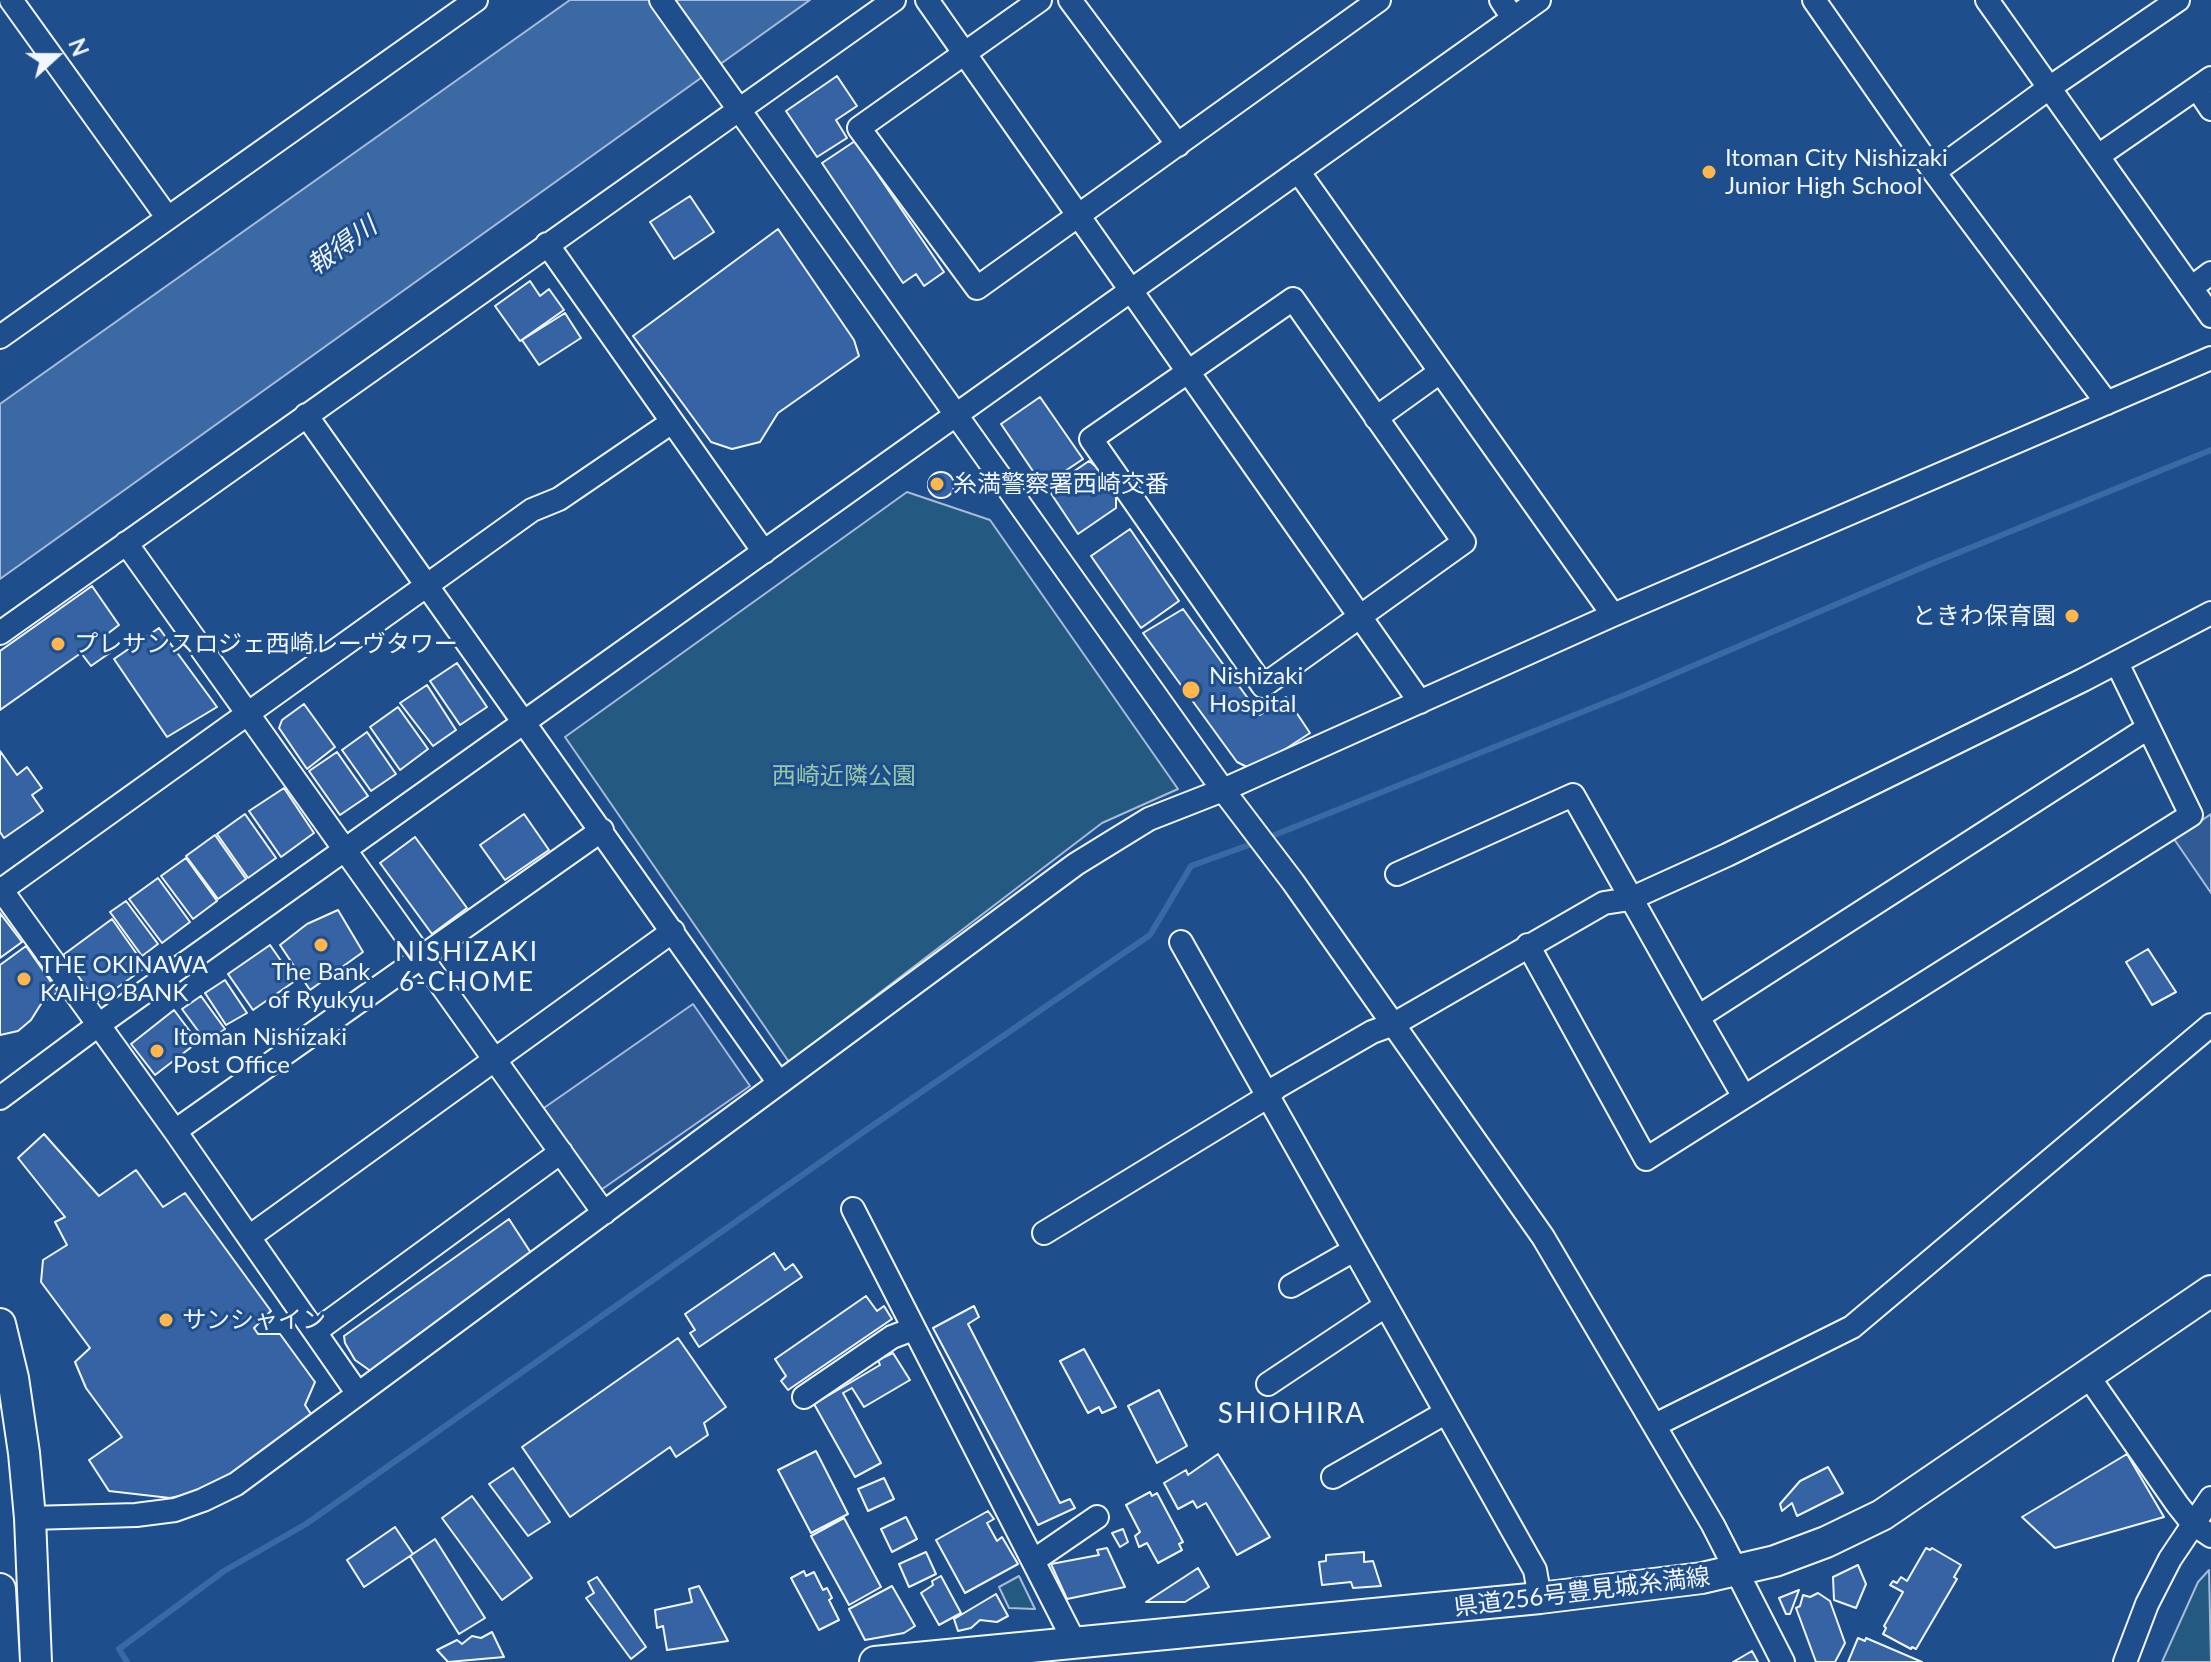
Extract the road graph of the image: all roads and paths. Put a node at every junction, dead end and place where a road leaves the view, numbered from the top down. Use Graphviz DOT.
graph roads {
  1 [pos="11,0"];
  2 [pos="476,0"];
  3 [pos="661,0"];
  4 [pos="894,0"];
  5 [pos="927,0"];
  6 [pos="1040,0"];
  7 [pos="1070,0"];
  8 [pos="1539,0"];
  9 [pos="1814,0"];
  10 [pos="1987,0"];
  11 [pos="2178,0"];
  12 [pos="1366,4"];
  13 [pos="2153,7"];
  14 [pos="1507,9"];
  15 [pos="964,54"];
  16 [pos="2204,83"];
  17 [pos="2049,88"];
  18 [pos="739,109"];
  19 [pos="2211,109"];
  20 [pos="1178,145"];
  21 [pos="2098,156"];
  22 [pos="1298,171"];
  23 [pos="1934,172"];
  24 [pos="167,217"];
  25 [pos="1078,217"];
  26 [pos="547,244"];
  27 [pos="2211,273"];
  28 [pos="2191,288"];
  29 [pos="1130,290"];
  30 [pos="2211,316"];
  31 [pos="0,337"];
  32 [pos="2211,358"];
  33 [pos="1187,372"];
  34 [pos="1440,372"];
  35 [pos="2107,403"];
  36 [pos="956,414"];
  37 [pos="306,415"];
  38 [pos="1376,418"];
  39 [pos="672,422"];
  40 [pos="126,543"];
  41 [pos="764,552"];
  42 [pos="427,587"];
  43 [pos="2211,613"];
  44 [pos="1613,615"];
  45 [pos="1359,616"];
  46 [pos="0,633"];
  47 [pos="2117,663"];
  48 [pos="1420,702"];
  49 [pos="248,715"];
  50 [pos="525,722"];
  51 [pos="2148,728"];
  52 [pos="1223,790"];
  53 [pos="602,830"];
  54 [pos="345,851"];
  55 [pos="1397,874"];
  56 [pos="0,890"];
  57 [pos="1630,899"];
  58 [pos="673,931"];
  59 [pos="1181,942"];
  60 [pos="1528,945"];
  61 [pos="422,958"];
  62 [pos="1698,1017"];
  63 [pos="1394,1024"];
  64 [pos="2211,1025"];
  65 [pos="97,1026"];
  66 [pos="494,1059"];
  67 [pos="779,1083"];
  68 [pos="1267,1097"];
  69 [pos="1744,1097"];
  70 [pos="0,1098"];
  71 [pos="175,1131"];
  72 [pos="561,1152"];
  73 [pos="853,1209"];
  74 [pos="604,1213"];
  75 [pos="1044,1233"];
  76 [pos="249,1237"];
  77 [pos="1354,1250"];
  78 [pos="1291,1286"];
  79 [pos="2211,1291"];
  80 [pos="1385,1306"];
  81 [pos="0,1324"];
  82 [pos="913,1329"];
  83 [pos="316,1331"];
  84 [pos="2088,1376"];
  85 [pos="1268,1384"];
  86 [pos="358,1394"];
  87 [pos="804,1397"];
  88 [pos="1445,1413"];
  89 [pos="1655,1425"];
  90 [pos="1333,1477"];
  91 [pos="2211,1498"];
  92 [pos="1097,1517"];
  93 [pos="30,1518"];
  94 [pos="2202,1529"];
  95 [pos="1033,1561"];
  96 [pos="1736,1572"];
  97 [pos="0,1589"];
  98 [pos="1540,1598"];
  99 [pos="1079,1652"];
  100 [pos="4,1662"];
  101 [pos="36,1662"];
  102 [pos="875,1662"];
  103 [pos="1783,1662"];
  104 [pos="2125,1662"];
  1 -- 24 [label="street"];
  2 -- 24 [label="street"];
  3 -- 18 [label="street"];
  4 -- 18 [label="street"];
  5 -- 15 [label="street"];
  6 -- 15 [label="street"];
  7 -- 20 [label="street"];
  8 -- 14 [label="street"];
  9 -- 23 [label="street"];
  10 -- 17 [label="street"];
  11 -- 13 [label="street"];
  12 -- 20 [label="street"];
  13 -- 17 [label="street"];
  14 -- 22 [label="street"];
  15 -- 25 [label="street"];
  15 -- 25 [label="street"];
  16 -- 19 [label="street"];
  16 -- 21 [label="street"];
  17 -- 21 [label="street"];
  17 -- 23 [label="street"];
  18 -- 26 [label="street"];
  18 -- 36 [label="street"];
  20 -- 25 [label="street"];
  21 -- 28 [label="street"];
  22 -- 29 [label="street"];
  22 -- 34 [label="street"];
  23 -- 35 [label="street"];
  24 -- 31 [label="street"];
  25 -- 29 [label="street"];
  26 -- 37 [label="street"];
  26 -- 39 [label="street"];
  27 -- 28 [label="street"];
  28 -- 30 [label="street"];
  29 -- 33 [label="street"];
  29 -- 36 [label="street"];
  32 -- 35 [label="street"];
  33 -- 38 [label="street"];
  33 -- 45 [label="street"];
  33 -- 45 [label="street"];
  34 -- 38 [label="street"];
  34 -- 44 [label="street"];
  35 -- 44 [label="street"];
  36 -- 41 [label="street"];
  36 -- 52 [label="street"];
  37 -- 40 [label="street"];
  37 -- 42 [label="street"];
  38 -- 45 [label="street"];
  39 -- 41 [label="street"];
  39 -- 42 [label="street"];
  40 -- 46 [label="street"];
  40 -- 49 [label="street"];
  41 -- 50 [label="street"];
  42 -- 49 [label="street"];
  42 -- 50 [label="street"];
  43 -- 47 [label="street"];
  44 -- 48 [label="street"];
  45 -- 48 [label="street"];
  47 -- 51 [label="street"];
  47 -- 57 [label="street"];
  48 -- 52 [label="street"];
  49 -- 54 [label="street"];
  49 -- 56 [label="street"];
  50 -- 53 [label="street"];
  50 -- 54 [label="street"];
  51 -- 62 [label="street"];
  51 -- 69 [label="street"];
  52 -- 63 [label="street"];
  52 -- 67 [label="street"];
  53 -- 58 [label="street"];
  53 -- 61 [label="street"];
  54 -- 61 [label="street"];
  54 -- 65 [label="street"];
  55 -- 57 [label="street"];
  56 -- 65 [label="street"];
  57 -- 60 [label="street"];
  57 -- 62 [label="street"];
  58 -- 66 [label="street"];
  58 -- 67 [label="street"];
  59 -- 68 [label="street"];
  60 -- 63 [label="street"];
  60 -- 69 [label="street"];
  61 -- 66 [label="street"];
  61 -- 71 [label="street"];
  62 -- 69 [label="street"];
  63 -- 68 [label="street"];
  63 -- 89 [label="street"];
  64 -- 89 [label="street"];
  65 -- 70 [label="street"];
  65 -- 71 [label="street"];
  66 -- 72 [label="street"];
  66 -- 76 [label="street"];
  67 -- 74 [label="street"];
  68 -- 75 [label="street"];
  68 -- 77 [label="street"];
  71 -- 76 [label="street"];
  72 -- 74 [label="street"];
  72 -- 83 [label="street"];
  73 -- 82 [label="street"];
  74 -- 86 [label="street"];
  76 -- 83 [label="street"];
  77 -- 78 [label="street"];
  77 -- 80 [label="street"];
  79 -- 84 [label="main road, 県道256号豊見城糸満線"];
  80 -- 85 [label="street"];
  80 -- 88 [label="street"];
  81 -- 93 [label="main road"];
  82 -- 87 [label="street"];
  82 -- 95 [label="street"];
  83 -- 86 [label="street"];
  84 -- 94 [label="street"];
  84 -- 96 [label="main road, 県道256号豊見城糸満線"];
  86 -- 93 [label="street"];
  88 -- 90 [label="street"];
  88 -- 98 [label="street"];
  89 -- 96 [label="street"];
  91 -- 94 [label="street"];
  92 -- 95 [label="street"];
  93 -- 101 [label="main road"];
  94 -- 104 [label="street"];
  95 -- 99 [label="street"];
  96 -- 98 [label="main road, 県道256号豊見城糸満線"];
  96 -- 103 [label="street"];
  97 -- 100 [label="main road"];
  98 -- 99 [label="main road, 県道256号豊見城糸満線"];
  99 -- 102 [label="main road, 県道256号豊見城糸満線"];
}
